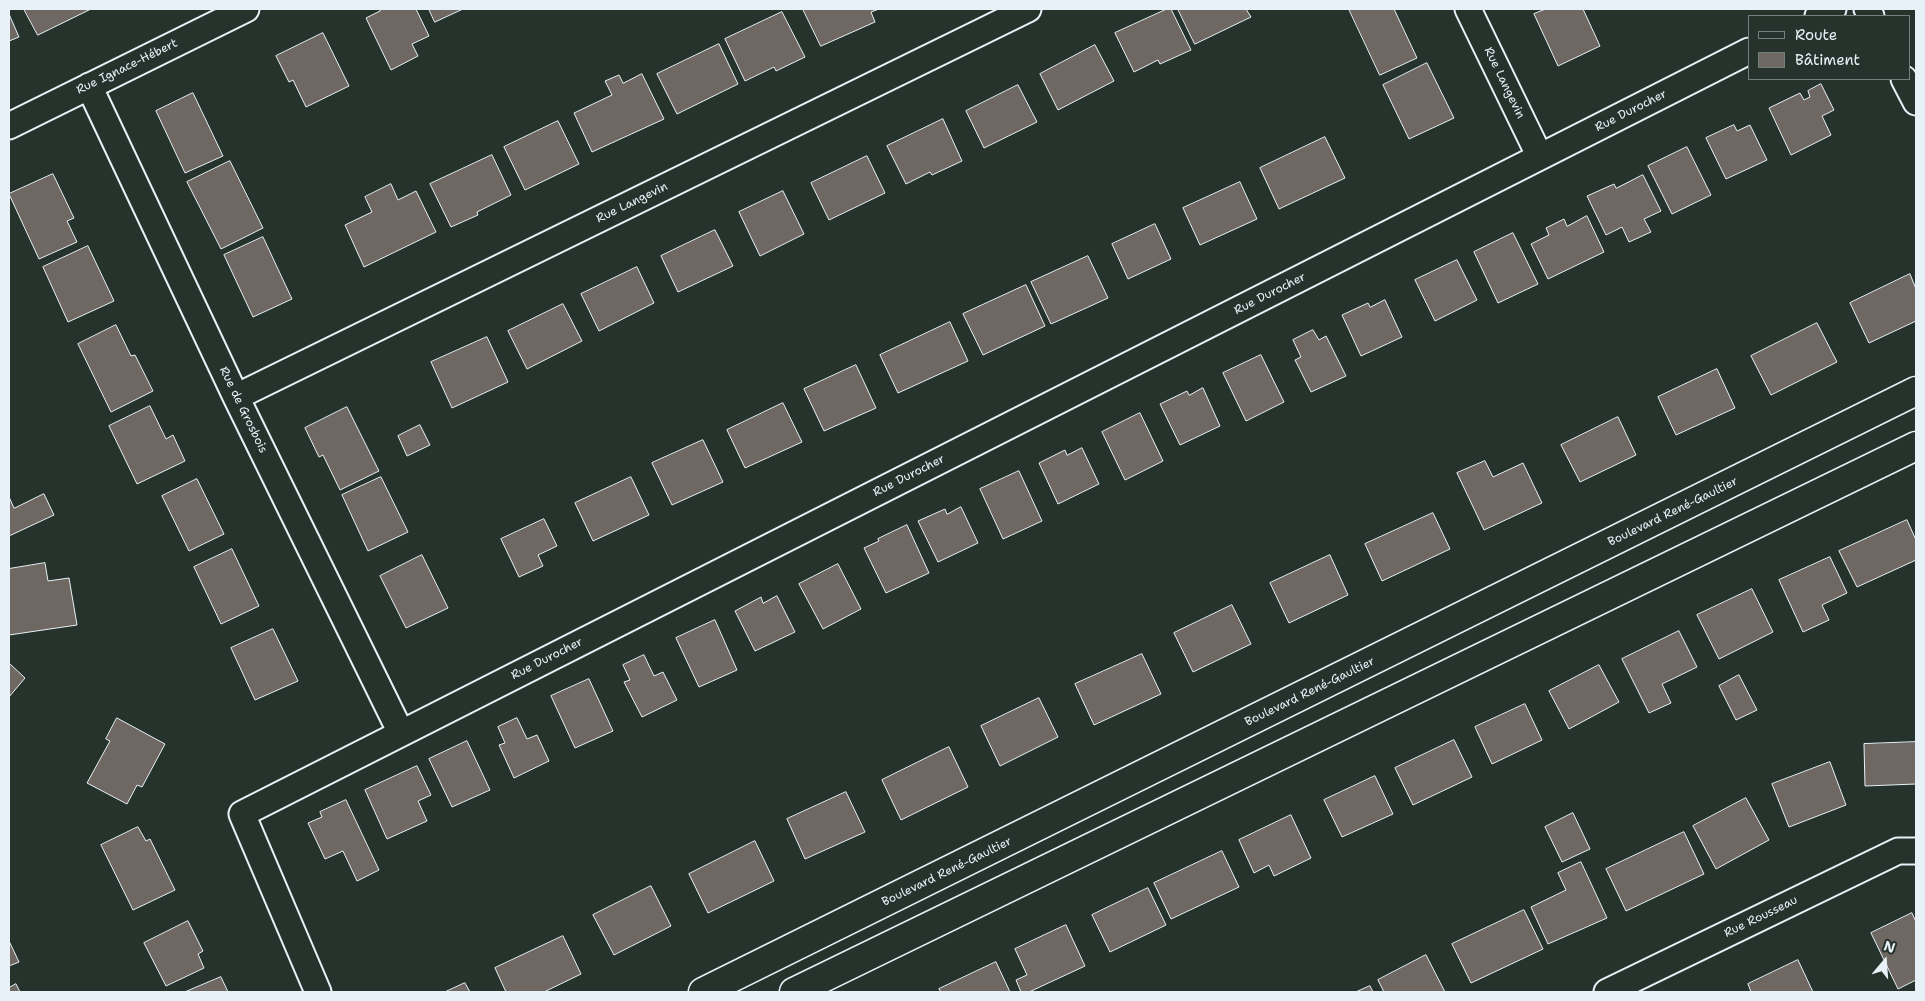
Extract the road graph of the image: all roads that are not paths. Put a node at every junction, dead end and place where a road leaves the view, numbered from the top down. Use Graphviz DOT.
graph roads {
  1 [pos="246,9"];
  2 [pos="1028,9"];
  3 [pos="1468,9"];
  4 [pos="1833,9"];
  5 [pos="1820,15"];
  6 [pos="1748,52"];
  7 [pos="1905,80"];
  8 [pos="89,86"];
  9 [pos="1916,102"];
  10 [pos="9,126"];
  11 [pos="1540,157"];
  12 [pos="1916,391"];
  13 [pos="236,397"];
  14 [pos="1916,446"];
  15 [pos="401,733"];
  16 [pos="1916,851"];
  17 [pos="318,992"];
  18 [pos="703,992"];
  19 [pos="794,992"];
  20 [pos="1607,992"];
  1 -- 8 [label="street, Rue Ignace-Hébert"];
  2 -- 13 [label="street, Rue Langevin"];
  3 -- 11 [label="street, Rue Langevin"];
  4 -- 5 [label="street"];
  6 -- 11 [label="street, Rue Durocher"];
  7 -- 9 [label="street"];
  8 -- 10 [label="street, Rue Ignace-Hébert"];
  8 -- 13 [label="street, Rue de Grosbois"];
  11 -- 15 [label="street, Rue Durocher"];
  12 -- 18 [label="street, Boulevard René-Gaultier"];
  13 -- 15 [label="street, Rue de Grosbois"];
  14 -- 19 [label="street"];
  15 -- 17 [label="street, Rue Durocher"];
  16 -- 20 [label="street, Rue Rousseau"];
}
